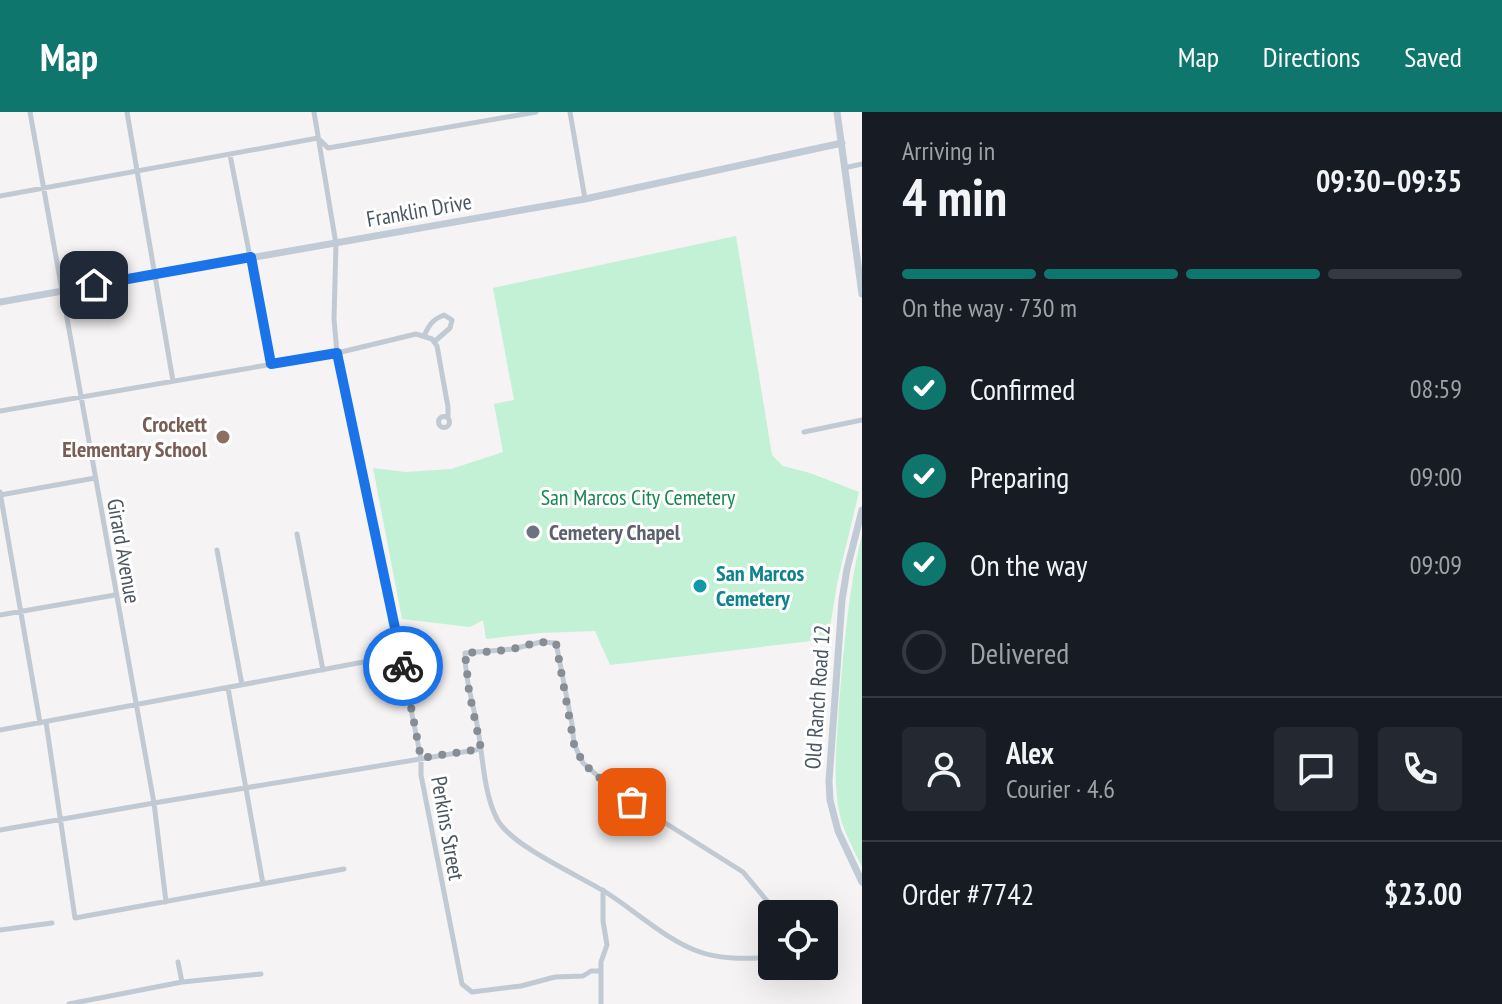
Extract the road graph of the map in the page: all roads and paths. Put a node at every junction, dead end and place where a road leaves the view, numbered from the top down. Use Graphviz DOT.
graph roads {
  1 [pos="30,112"];
  2 [pos="127,112"];
  3 [pos="314,112"];
  4 [pos="536,112"];
  5 [pos="570,112"];
  6 [pos="837,112"];
  7 [pos="318,138"];
  8 [pos="842,143"];
  9 [pos="230,155"];
  10 [pos="862,164"];
  11 [pos="844,168"];
  12 [pos="137,172"];
  13 [pos="43,189"];
  14 [pos="0,196"];
  15 [pos="585,199"];
  16 [pos="336,244"];
  17 [pos="251,257"];
  18 [pos="860,263"];
  19 [pos="156,274"];
  20 [pos="63,291"];
  21 [pos="862,294"];
  22 [pos="0,302"];
  23 [pos="424,336"];
  24 [pos="434,342"];
  25 [pos="337,353"];
  26 [pos="271,364"];
  27 [pos="173,381"];
  28 [pos="82,397"];
  29 [pos="0,411"];
  30 [pos="448,418"];
  31 [pos="862,420"];
  32 [pos="804,432"];
  33 [pos="95,478"];
  34 [pos="0,494"];
  35 [pos="862,510"];
  36 [pos="297,534"];
  37 [pos="217,550"];
  38 [pos="115,595"];
  39 [pos="20,611"];
  40 [pos="0,615"];
  41 [pos="401,655"];
  42 [pos="323,670"];
  43 [pos="242,685"];
  44 [pos="228,688"];
  45 [pos="136,705"];
  46 [pos="43,722"];
  47 [pos="0,730"];
  48 [pos="481,749"];
  49 [pos="421,758"];
  50 [pos="245,787"];
  51 [pos="154,803"];
  52 [pos="61,819"];
  53 [pos="0,830"];
  54 [pos="344,869"];
  55 [pos="862,882"];
  56 [pos="263,884"];
  57 [pos="603,890"];
  58 [pos="766,900"];
  59 [pos="166,902"];
  60 [pos="52,923"];
  61 [pos="0,930"];
  62 [pos="758,958"];
  63 [pos="178,962"];
  64 [pos="601,971"];
  65 [pos="261,974"];
  66 [pos="182,982"];
  67 [pos="69,1004"];
  68 [pos="601,1004"];
  1 -- 13 [label="street, Girard Avenue"];
  2 -- 12 [label="street"];
  3 -- 7 [label="street, Perkins Street"];
  4 -- 7 [label="street"];
  5 -- 15 [label="street"];
  6 -- 8 [label="street"];
  7 -- 9 [label="street"];
  7 -- 16 [label="street, Perkins Street"];
  8 -- 11 [label="street"];
  8 -- 15 [label="street, Franklin Drive"];
  9 -- 12 [label="street"];
  9 -- 17 [label="street"];
  10 -- 11 [label="street"];
  11 -- 18 [label="street"];
  12 -- 13 [label="street"];
  12 -- 19 [label="street"];
  13 -- 14 [label="street"];
  13 -- 20 [label="street, Girard Avenue"];
  15 -- 16 [label="street, Franklin Drive"];
  16 -- 17 [label="street, Franklin Drive"];
  16 -- 25 [label="street, Perkins Street"];
  17 -- 19 [label="street, Franklin Drive"];
  17 -- 26 [label="street"];
  18 -- 21 [label="street"];
  19 -- 20 [label="street, Franklin Drive"];
  19 -- 27 [label="street"];
  20 -- 22 [label="street, Franklin Drive"];
  20 -- 28 [label="street, Girard Avenue"];
  23 -- 24 [label="street"];
  23 -- 24 [label="street"];
  23 -- 25 [label="street"];
  24 -- 30 [label="street"];
  25 -- 26 [label="street"];
  25 -- 41 [label="street, Perkins Street"];
  26 -- 27 [label="street"];
  27 -- 28 [label="street"];
  28 -- 29 [label="street"];
  28 -- 33 [label="street, Girard Avenue"];
  31 -- 32 [label="street"];
  33 -- 34 [label="street"];
  33 -- 38 [label="street, Girard Avenue"];
  34 -- 39 [label="street"];
  35 -- 55 [label="street, Old Ranch Road 12"];
  36 -- 42 [label="street"];
  37 -- 43 [label="street"];
  38 -- 39 [label="street"];
  38 -- 45 [label="street, Girard Avenue"];
  39 -- 40 [label="street"];
  39 -- 46 [label="street"];
  41 -- 42 [label="street"];
  41 -- 49 [label="street, Perkins Street"];
  42 -- 43 [label="street"];
  43 -- 44 [label="street"];
  44 -- 45 [label="street"];
  44 -- 50 [label="street"];
  45 -- 46 [label="street"];
  45 -- 51 [label="street, Girard Avenue"];
  46 -- 47 [label="street"];
  46 -- 52 [label="street"];
  48 -- 49 [label="street"];
  48 -- 57 [label="street"];
  48 -- 58 [label="street"];
  49 -- 50 [label="street"];
  49 -- 64 [label="street, Perkins Street"];
  50 -- 51 [label="street"];
  50 -- 56 [label="street"];
  51 -- 52 [label="street"];
  51 -- 59 [label="street, Girard Avenue"];
  52 -- 53 [label="street"];
  52 -- 59 [label="street"];
  54 -- 56 [label="street"];
  56 -- 59 [label="street"];
  57 -- 62 [label="street"];
  57 -- 64 [label="street"];
  60 -- 61 [label="street"];
  63 -- 66 [label="street"];
  64 -- 68 [label="street"];
  65 -- 66 [label="street"];
  66 -- 67 [label="street"];
}
